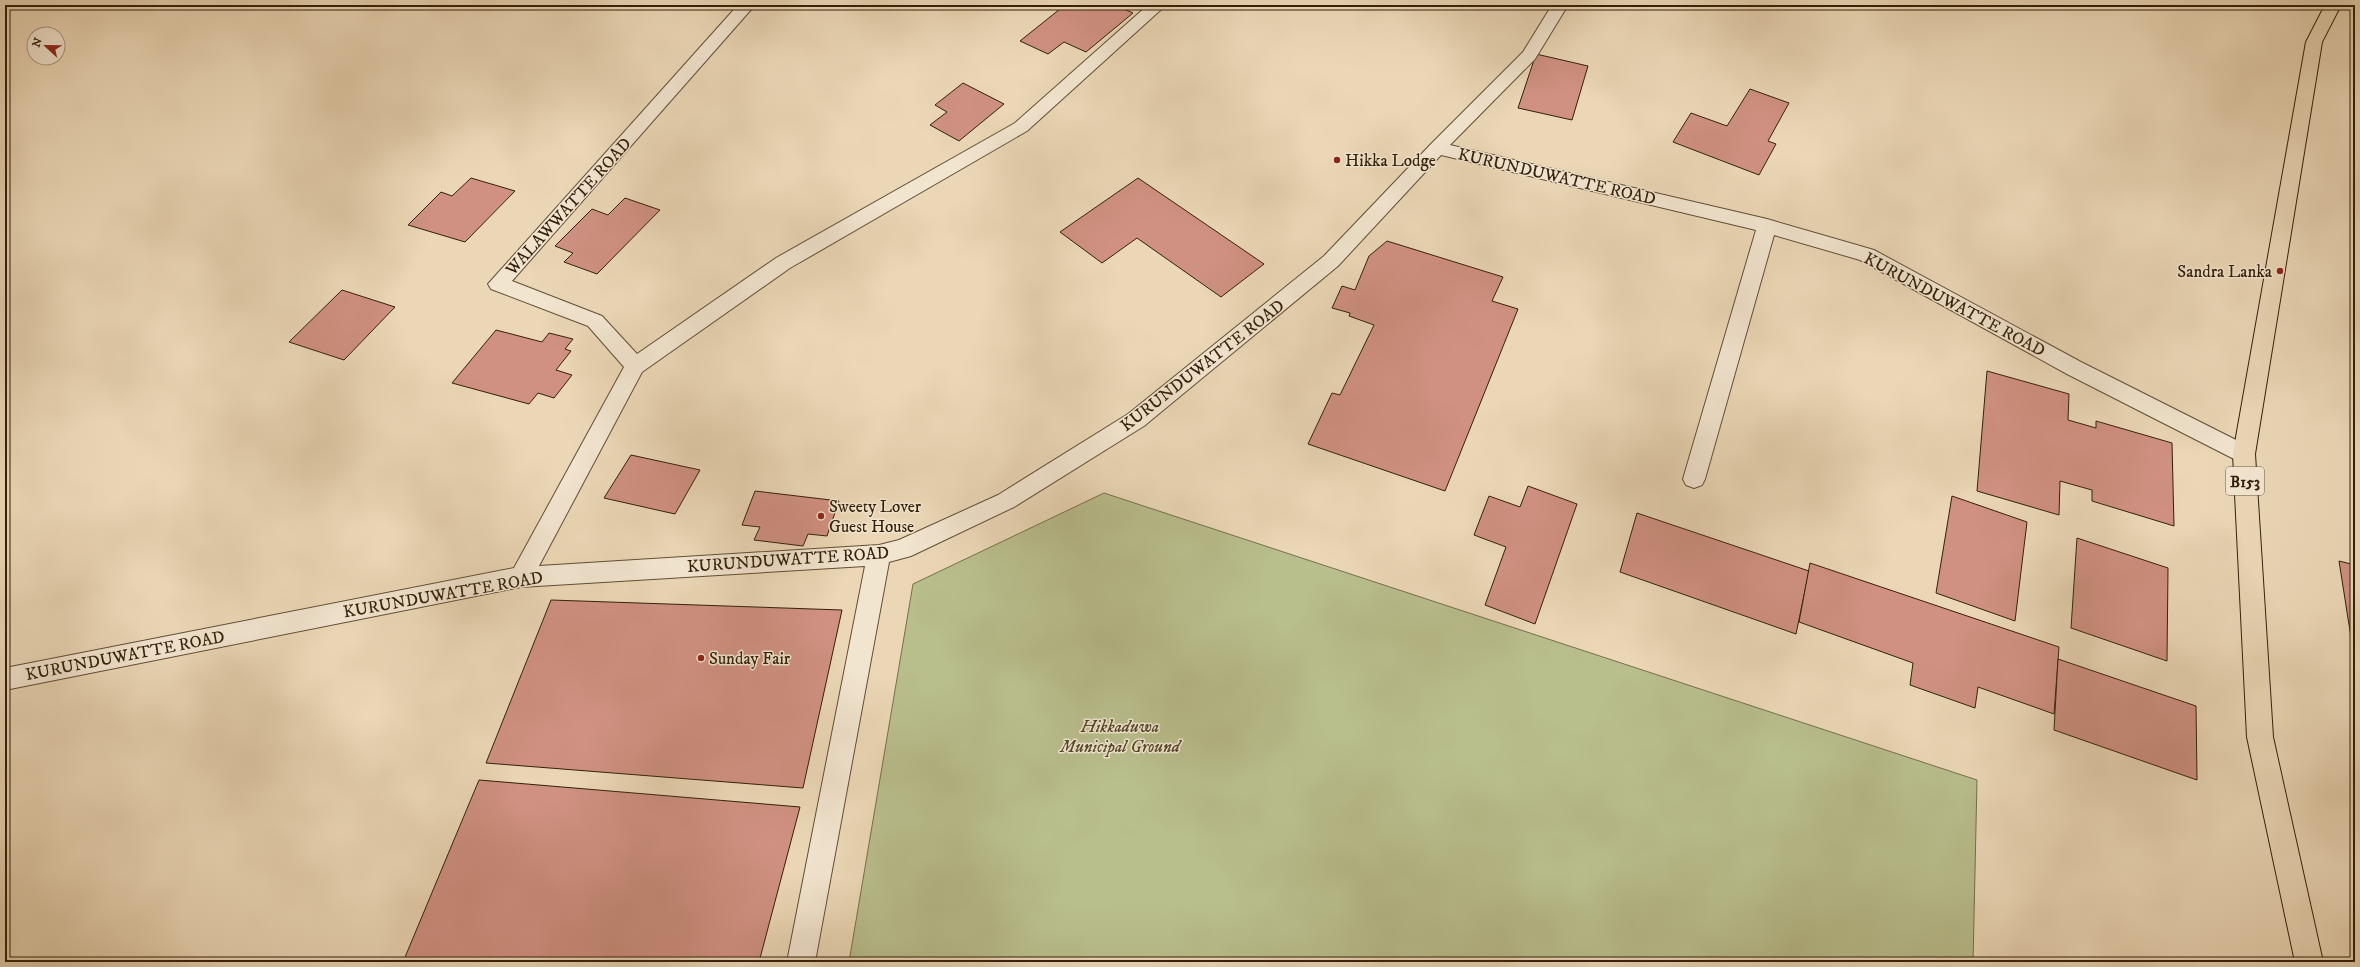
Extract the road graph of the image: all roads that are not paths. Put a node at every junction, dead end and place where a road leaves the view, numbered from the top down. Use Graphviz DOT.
graph roads {
  1 [pos="747,5"];
  2 [pos="1158,5"];
  3 [pos="1560,5"];
  4 [pos="2333,5"];
  5 [pos="1437,148"];
  6 [pos="1767,226"];
  7 [pos="635,366"];
  8 [pos="2244,454"];
  9 [pos="1694,479"];
  10 [pos="879,555"];
  11 [pos="521,577"];
  12 [pos="5,679"];
  13 [pos="801,962"];
  14 [pos="2309,962"];
  1 -- 7 [label="street, WALAWWATTE ROAD"];
  2 -- 7 [label="street"];
  3 -- 5 [label="street"];
  4 -- 8 [label="main road, B153"];
  5 -- 6 [label="street, KURUNDUWATTE ROAD"];
  5 -- 10 [label="street, KURUNDUWATTE ROAD"];
  6 -- 8 [label="street, KURUNDUWATTE ROAD"];
  6 -- 9 [label="street"];
  7 -- 11 [label="street"];
  8 -- 14 [label="main road, B153"];
  10 -- 11 [label="street, KURUNDUWATTE ROAD"];
  10 -- 13 [label="street"];
  11 -- 12 [label="street, KURUNDUWATTE ROAD"];
}
